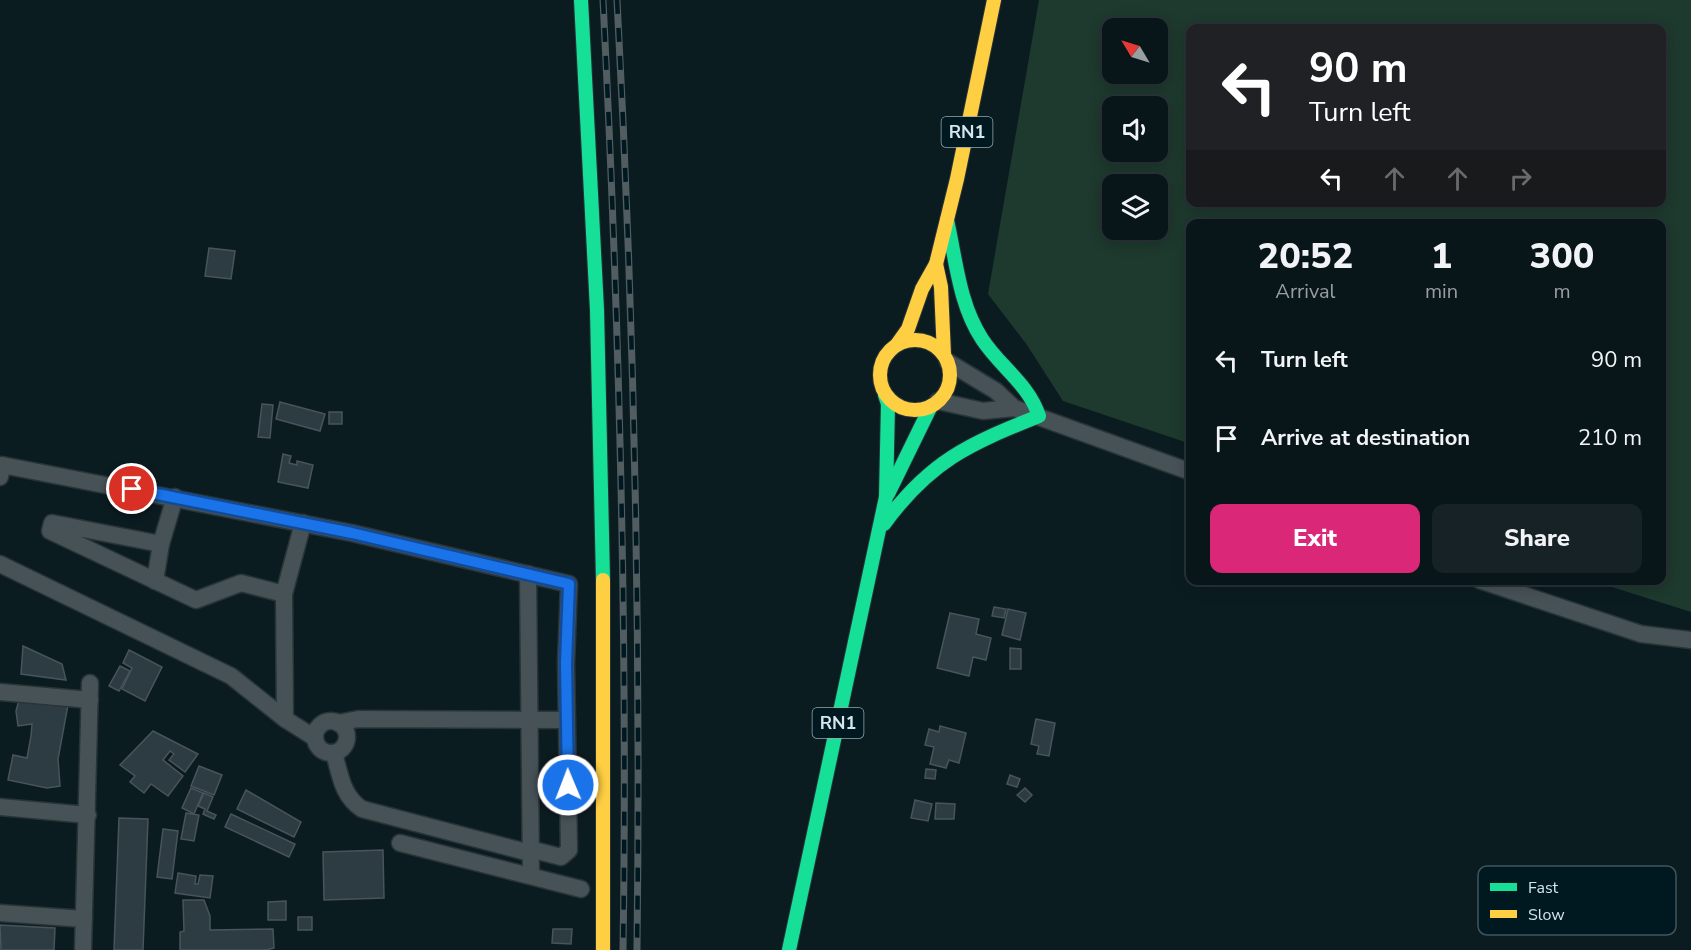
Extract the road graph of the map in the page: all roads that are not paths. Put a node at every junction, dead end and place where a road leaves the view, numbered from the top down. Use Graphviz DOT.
graph roads {
  1 [pos="581,0"];
  2 [pos="994,0"];
  3 [pos="947,220"];
  4 [pos="936,264"];
  5 [pos="898,343"];
  6 [pos="946,358"];
  7 [pos="885,395"];
  8 [pos="934,404"];
  9 [pos="1014,408"];
  10 [pos="1039,416"];
  11 [pos="1186,470"];
  12 [pos="0,477"];
  13 [pos="175,496"];
  14 [pos="886,496"];
  15 [pos="303,523"];
  16 [pos="878,534"];
  17 [pos="161,544"];
  18 [pos="0,564"];
  19 [pos="528,574"];
  20 [pos="155,580"];
  21 [pos="1494,585"];
  22 [pos="284,594"];
  23 [pos="1691,640"];
  24 [pos="0,692"];
  25 [pos="285,719"];
  26 [pos="529,720"];
  27 [pos="567,720"];
  28 [pos="338,723"];
  29 [pos="315,738"];
  30 [pos="334,753"];
  31 [pos="0,807"];
  32 [pos="87,815"];
  33 [pos="400,843"];
  34 [pos="530,851"];
  35 [pos="531,875"];
  36 [pos="581,889"];
  37 [pos="0,912"];
  38 [pos="84,920"];
  39 [pos="83,950"];
  40 [pos="603,950"];
  41 [pos="789,950"];
  1 -- 40 [label="main road"];
  2 -- 3 [label="main road, RN1"];
  3 -- 4 [label="main road, RN1"];
  3 -- 10 [label="main road"];
  4 -- 5 [label="main road, RN1"];
  4 -- 6 [label="main road, RN1"];
  5 -- 6 [label="main road"];
  5 -- 7 [label="main road"];
  6 -- 8 [label="main road"];
  6 -- 9 [label="street"];
  7 -- 8 [label="main road"];
  7 -- 14 [label="main road, RN1"];
  8 -- 9 [label="street"];
  8 -- 14 [label="main road, RN1"];
  9 -- 10 [label="street"];
  10 -- 11 [label="street"];
  10 -- 16 [label="main road"];
  12 -- 13 [label="street"];
  13 -- 15 [label="street"];
  13 -- 17 [label="street"];
  14 -- 16 [label="main road, RN1"];
  15 -- 19 [label="street"];
  15 -- 22 [label="street"];
  16 -- 41 [label="main road, RN1"];
  17 -- 20 [label="street"];
  17 -- 20 [label="street"];
  18 -- 25 [label="street"];
  19 -- 26 [label="street"];
  19 -- 27 [label="street"];
  20 -- 22 [label="street"];
  21 -- 23 [label="street"];
  22 -- 25 [label="street"];
  24 -- 32 [label="street"];
  25 -- 29 [label="street"];
  26 -- 27 [label="street"];
  26 -- 28 [label="street"];
  26 -- 34 [label="street"];
  27 -- 34 [label="street"];
  28 -- 29 [label="street"];
  28 -- 30 [label="street"];
  29 -- 30 [label="street"];
  30 -- 34 [label="street"];
  31 -- 32 [label="street"];
  32 -- 38 [label="street"];
  33 -- 35 [label="street"];
  34 -- 35 [label="street"];
  35 -- 36 [label="street"];
  37 -- 38 [label="street"];
  38 -- 39 [label="street"];
}
